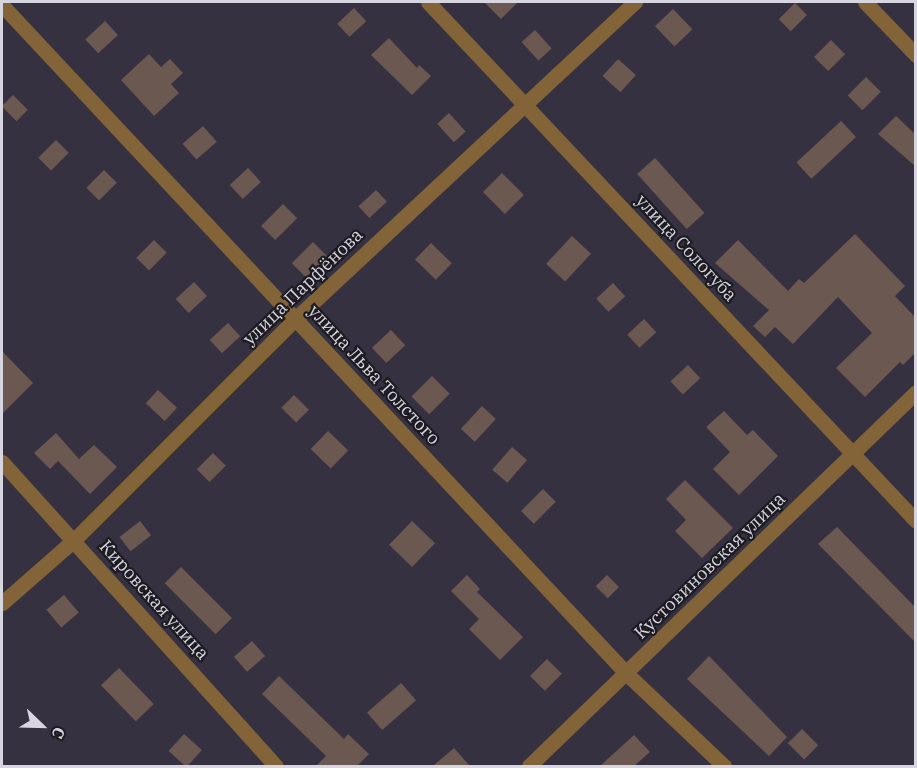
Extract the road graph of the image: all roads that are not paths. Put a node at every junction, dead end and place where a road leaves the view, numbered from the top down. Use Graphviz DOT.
graph roads {
  1 [pos="428,2"];
  2 [pos="635,2"];
  3 [pos="865,2"];
  4 [pos="2,5"];
  5 [pos="915,55"];
  6 [pos="524,105"];
  7 [pos="295,319"];
  8 [pos="915,392"];
  9 [pos="852,454"];
  10 [pos="2,462"];
  11 [pos="915,521"];
  12 [pos="74,540"];
  13 [pos="2,603"];
  14 [pos="627,674"];
  15 [pos="276,766"];
  16 [pos="529,766"];
  17 [pos="724,766"];
  1 -- 6 [label="street, улица Сологуба"];
  2 -- 6 [label="street, улица Парфёнова"];
  3 -- 5 [label="street"];
  4 -- 7 [label="street, улица Льва Толстого"];
  6 -- 7 [label="street, улица Парфёнова"];
  6 -- 9 [label="street, улица Сологуба"];
  7 -- 12 [label="street, улица Парфёнова"];
  7 -- 14 [label="street, улица Льва Толстого"];
  8 -- 9 [label="street, Кустовиновская улица"];
  9 -- 11 [label="street, улица Сологуба"];
  9 -- 14 [label="street, Кустовиновская улица"];
  10 -- 12 [label="street, Кировская улица"];
  12 -- 13 [label="street, улица Парфёнова"];
  12 -- 15 [label="street, Кировская улица"];
  14 -- 16 [label="street, Кустовиновская улица"];
  14 -- 17 [label="street, улица Льва Толстого"];
}
